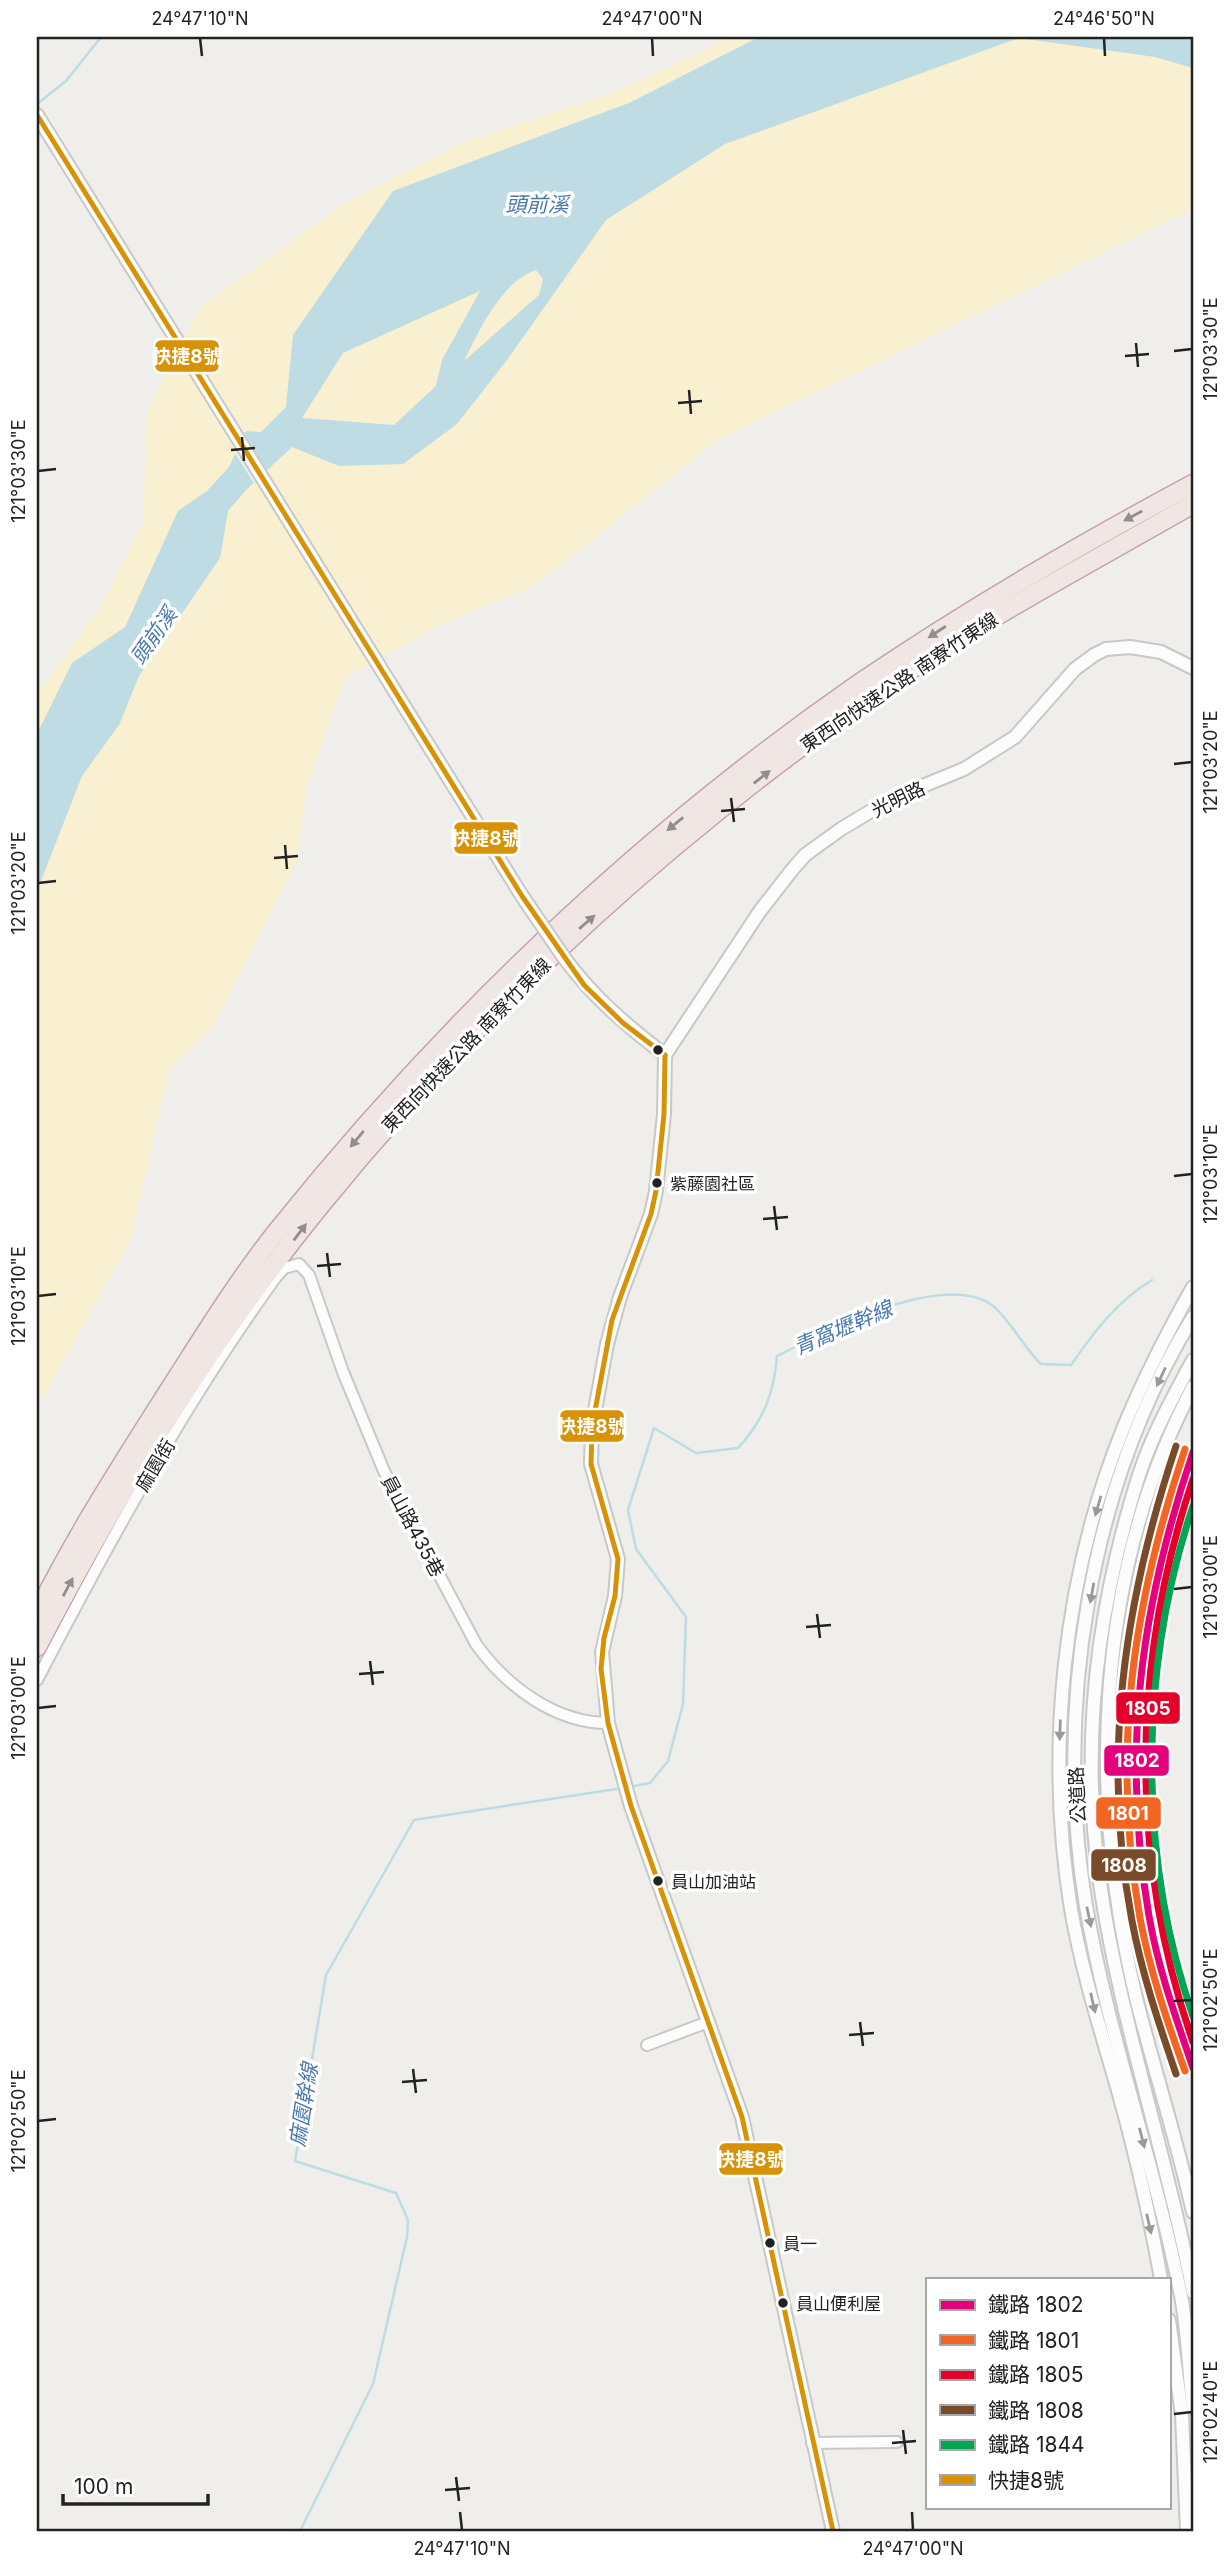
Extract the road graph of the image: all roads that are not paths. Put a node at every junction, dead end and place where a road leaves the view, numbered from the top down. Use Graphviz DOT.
graph roads {
  1 [pos="37,115"];
  2 [pos="1193,484"];
  3 [pos="1193,504"];
  4 [pos="1193,668"];
  5 [pos="665,1055"];
  6 [pos="292,1264"];
  7 [pos="1193,1287"];
  8 [pos="1193,1317"];
  9 [pos="1193,1360"];
  10 [pos="1193,1387"];
  11 [pos="1108,1470"];
  12 [pos="1121,1476"];
  13 [pos="37,1614"];
  14 [pos="37,1647"];
  15 [pos="37,1680"];
  16 [pos="608,1723"];
  17 [pos="708,2022"];
  18 [pos="647,2045"];
  19 [pos="1193,2212"];
  20 [pos="1161,2278"];
  21 [pos="1193,2292"];
  22 [pos="1170,2324"];
  23 [pos="1183,2374"];
  24 [pos="1193,2408"];
  25 [pos="1187,2415"];
  26 [pos="897,2442"];
  27 [pos="812,2443"];
  28 [pos="833,2531"];
  29 [pos="1187,2531"];
  1 -- 5 [label="street, bridge"];
  2 -- 13 [label="highway, 東西向快速公路 南寮竹東線, one-way"];
  14 -- 3 [label="highway, 東西向快速公路 南寮竹東線, one-way"];
  4 -- 5 [label="street, 光明路"];
  5 -- 16 [label="street"];
  6 -- 15 [label="street, 麻園街"];
  6 -- 16 [label="street, 員山路435巷"];
  7 -- 11 [label="street, 公道路"];
  8 -- 12 [label="street, 公道路, one-way"];
  9 -- 21 [label="street, 公道路"];
  10 -- 19 [label="street, 公道路"];
  11 -- 12 [label="street"];
  11 -- 20 [label="street, 公道路, one-way"];
  12 -- 23 [label="street, 公道路, one-way"];
  16 -- 17 [label="street"];
  17 -- 18 [label="street"];
  17 -- 27 [label="street"];
  22 -- 23 [label="street, 公道路"];
  23 -- 24 [label="street, 公道路"];
  23 -- 25 [label="street, 公道路"];
  23 -- 25 [label="street"];
  25 -- 29 [label="street, 公道路"];
  26 -- 27 [label="street"];
  27 -- 28 [label="street"];
}
